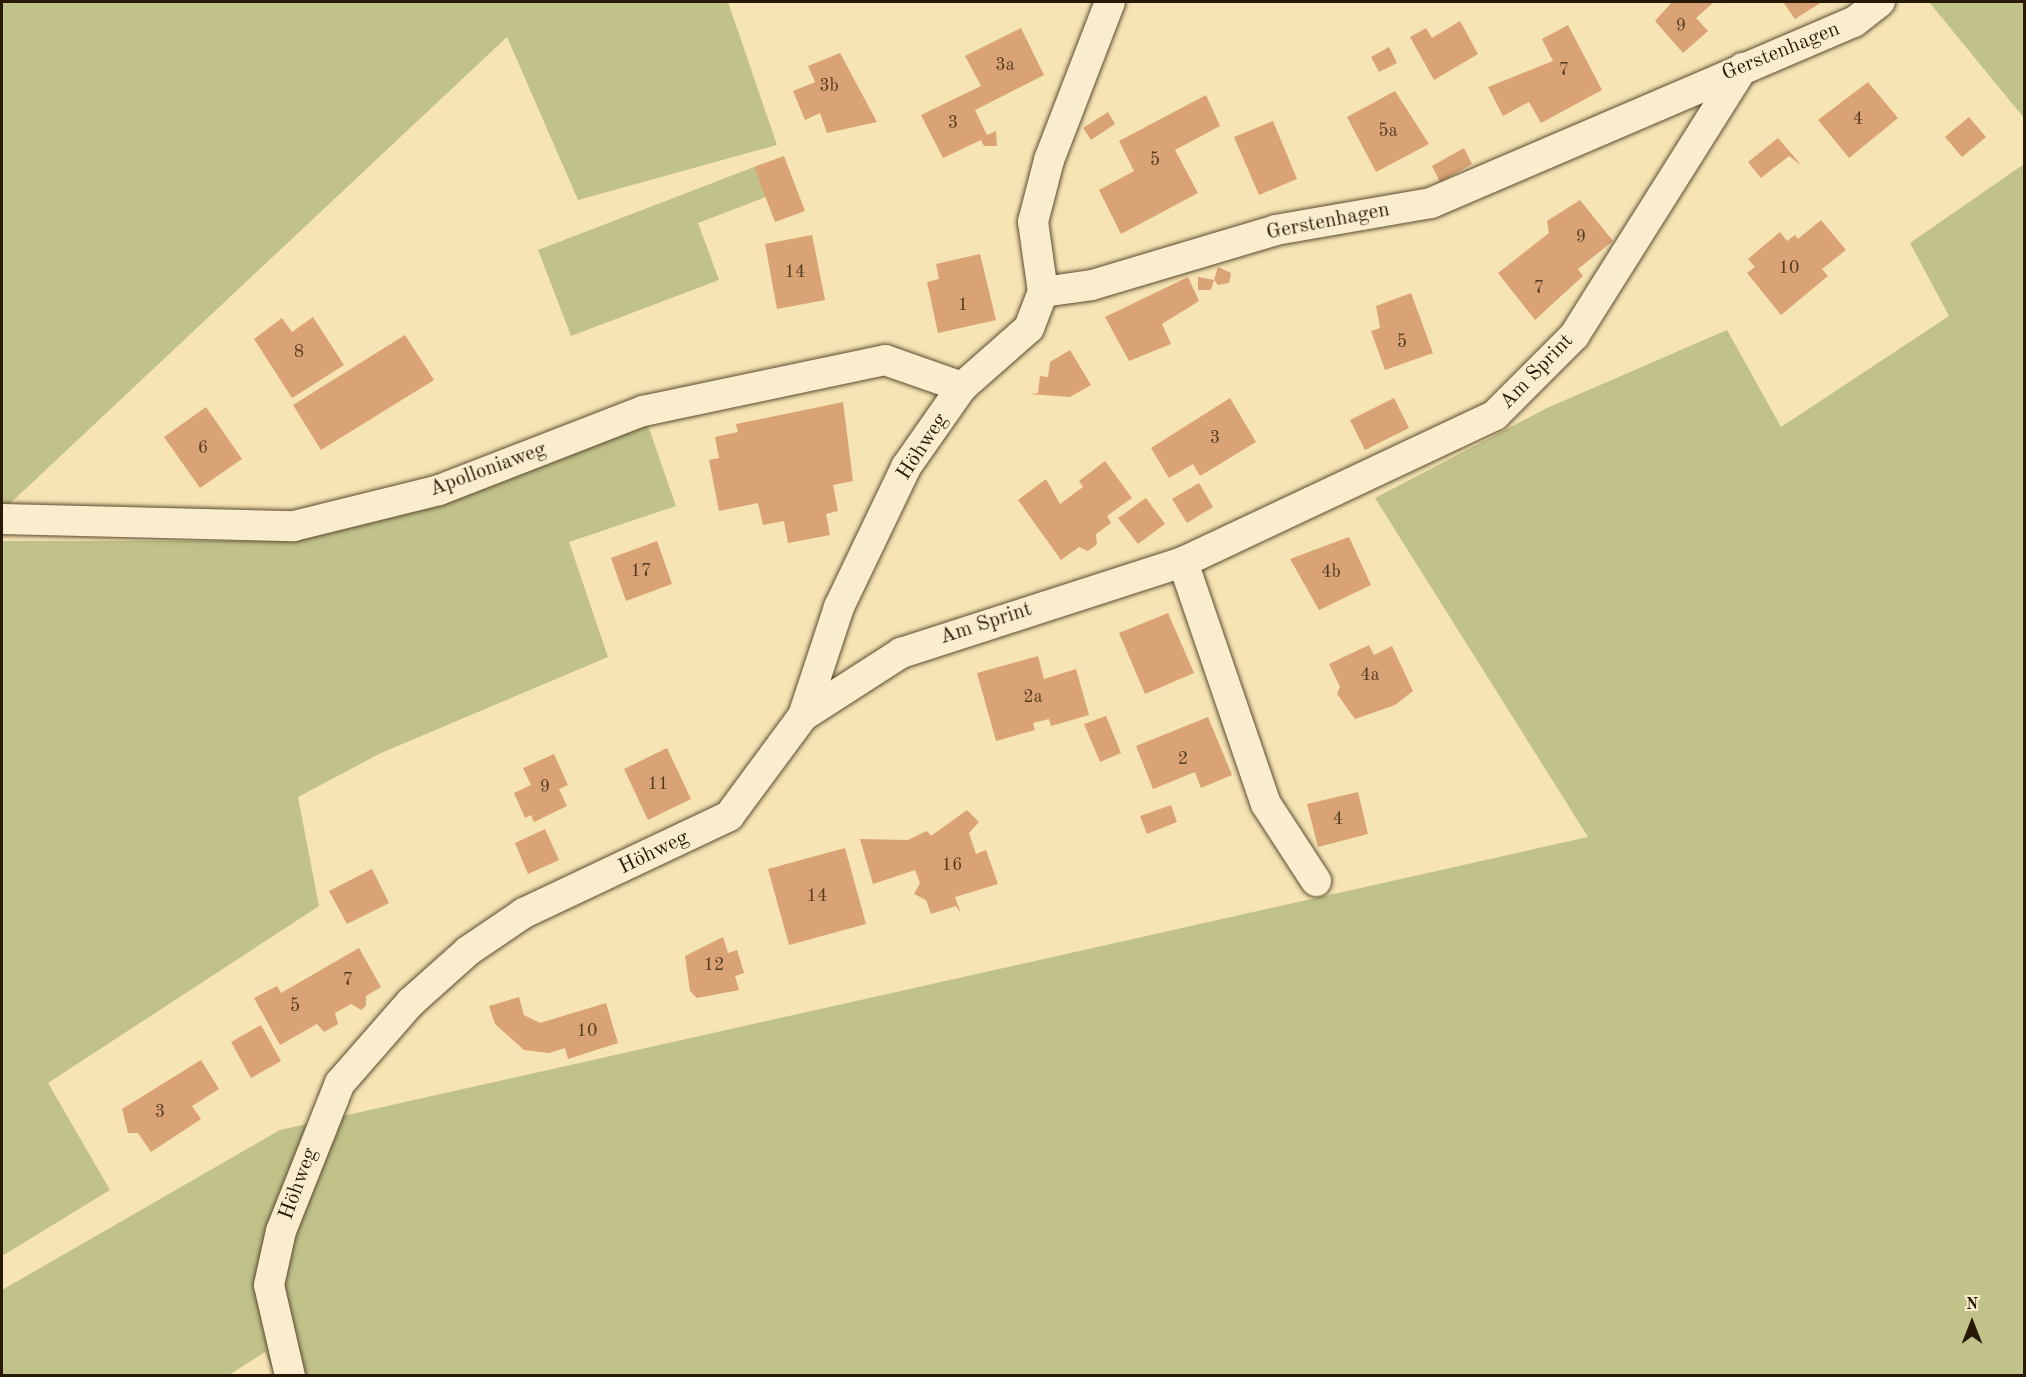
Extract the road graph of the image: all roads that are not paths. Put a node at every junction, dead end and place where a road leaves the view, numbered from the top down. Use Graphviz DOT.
graph roads {
  1 [pos="1110,2"];
  2 [pos="1880,2"];
  3 [pos="1743,68"];
  4 [pos="1043,292"];
  5 [pos="963,387"];
  6 [pos="2,519"];
  7 [pos="1183,562"];
  8 [pos="803,716"];
  9 [pos="1316,881"];
  10 [pos="290,1376"];
  1 -- 4 [label="street"];
  2 -- 3 [label="street, Gerstenhagen"];
  3 -- 4 [label="street, Gerstenhagen"];
  3 -- 7 [label="street, Am Sprint"];
  4 -- 5 [label="street, Höhweg"];
  5 -- 6 [label="street, Apolloniaweg"];
  5 -- 8 [label="street, Höhweg"];
  7 -- 8 [label="street, Am Sprint"];
  7 -- 9 [label="street"];
  8 -- 10 [label="street, Höhweg"];
}
